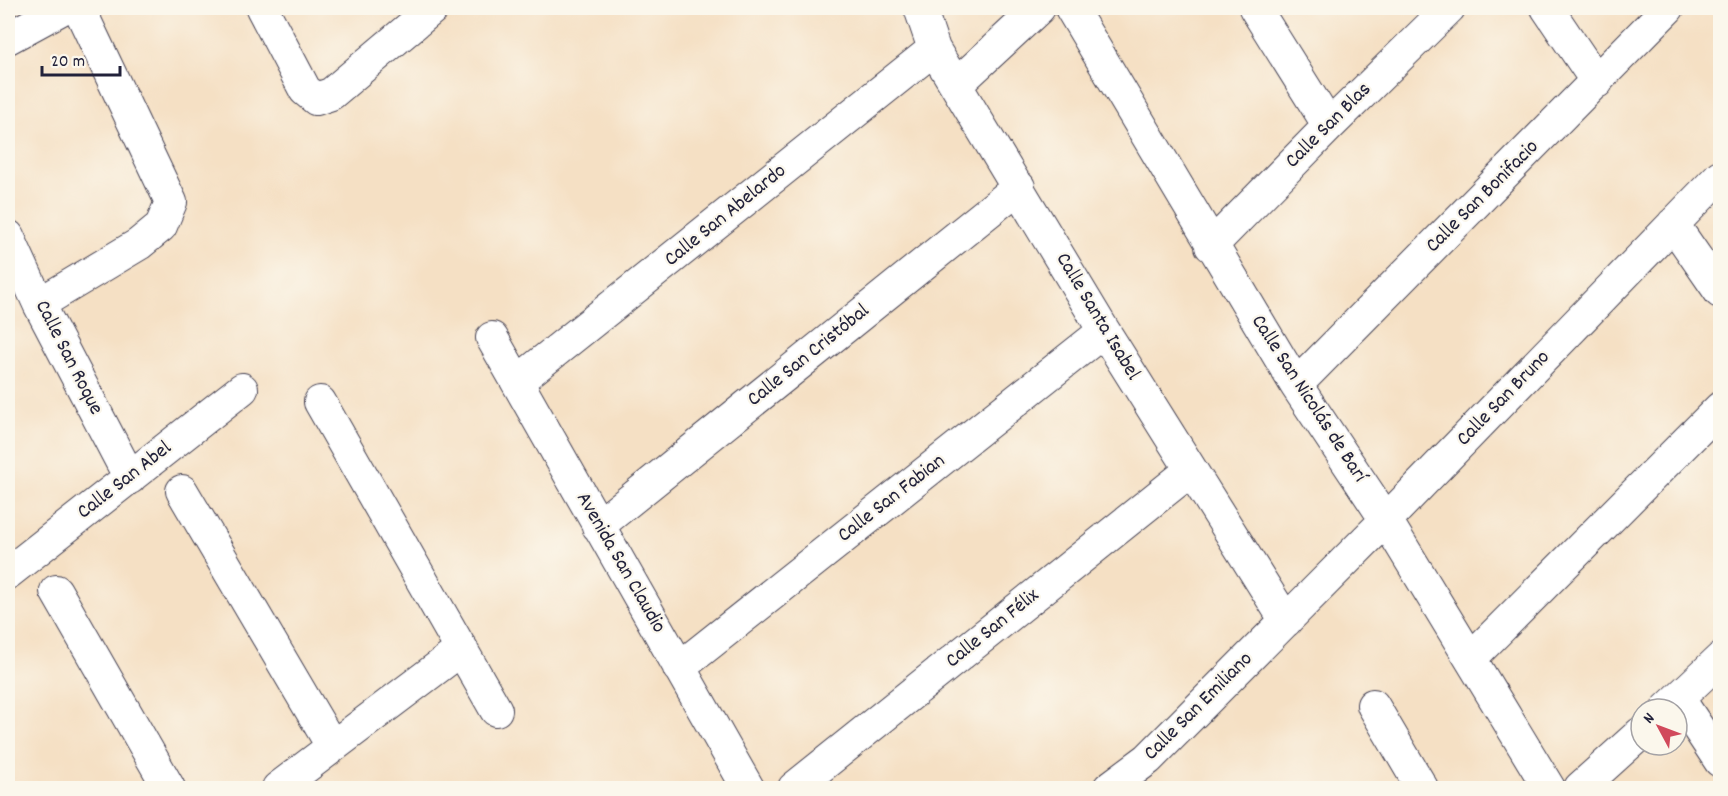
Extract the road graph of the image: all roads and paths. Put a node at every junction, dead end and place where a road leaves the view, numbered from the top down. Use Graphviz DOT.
graph roads {
  1 [pos="63,8"];
  2 [pos="79,8"];
  3 [pos="262,8"];
  4 [pos="434,8"];
  5 [pos="921,8"];
  6 [pos="1039,8"];
  7 [pos="1071,8"];
  8 [pos="1449,8"];
  9 [pos="1547,8"];
  10 [pos="1668,8"];
  11 [pos="1262,10"];
  12 [pos="8,38"];
  13 [pos="934,50"];
  14 [pos="1597,82"];
  15 [pos="957,84"];
  16 [pos="1329,126"];
  17 [pos="1720,176"];
  18 [pos="1019,187"];
  19 [pos="1673,224"];
  20 [pos="8,236"];
  21 [pos="1211,246"];
  22 [pos="1720,292"];
  23 [pos="39,304"];
  24 [pos="1104,331"];
  25 [pos="492,338"];
  26 [pos="517,382"];
  27 [pos="1296,385"];
  28 [pos="242,389"];
  29 [pos="320,402"];
  30 [pos="1720,408"];
  31 [pos="1191,471"];
  32 [pos="130,478"];
  33 [pos="182,491"];
  34 [pos="1386,520"];
  35 [pos="598,526"];
  36 [pos="8,573"];
  37 [pos="56,591"];
  38 [pos="1286,621"];
  39 [pos="462,649"];
  40 [pos="1471,657"];
  41 [pos="1720,659"];
  42 [pos="679,668"];
  43 [pos="1680,697"];
  44 [pos="1373,705"];
  45 [pos="496,710"];
  46 [pos="1689,723"];
  47 [pos="1629,744"];
  48 [pos="332,746"];
  49 [pos="1720,761"];
  50 [pos="169,789"];
  51 [pos="278,789"];
  52 [pos="748,789"];
  53 [pos="794,789"];
  54 [pos="1109,789"];
  55 [pos="1422,789"];
  56 [pos="1549,789"];
  57 [pos="1580,789"];
  1 -- 12 [label="street"];
  2 -- 23 [label="street"];
  3 -- 4 [label="street"];
  5 -- 13 [label="street, Calle Santa Isabel"];
  6 -- 15 [label="street"];
  7 -- 21 [label="street, Calle San Nicolás de Barí"];
  8 -- 16 [label="street, Calle San Blas"];
  9 -- 14 [label="street"];
  10 -- 14 [label="street, Calle San Bonifacio"];
  11 -- 16 [label="street"];
  13 -- 15 [label="street, Calle Santa Isabel"];
  13 -- 26 [label="street, Calle San Abelardo"];
  14 -- 27 [label="street, Calle San Bonifacio"];
  15 -- 18 [label="street, Calle Santa Isabel"];
  16 -- 21 [label="street, Calle San Blas"];
  17 -- 19 [label="street, Calle San Bruno"];
  18 -- 24 [label="street, Calle Santa Isabel"];
  18 -- 35 [label="street, Calle San Cristóbal"];
  19 -- 22 [label="street"];
  19 -- 34 [label="street, Calle San Bruno"];
  20 -- 23 [label="street, Calle San Roque"];
  21 -- 27 [label="street, Calle San Nicolás de Barí"];
  23 -- 32 [label="street, Calle San Roque"];
  24 -- 31 [label="street, Calle Santa Isabel"];
  24 -- 42 [label="street, Calle San Fabian"];
  25 -- 26 [label="street, Avenida San Claudio"];
  26 -- 35 [label="street, Avenida San Claudio"];
  27 -- 34 [label="street, Calle San Nicolás de Barí"];
  28 -- 32 [label="street, Calle San Abel"];
  29 -- 39 [label="street"];
  30 -- 40 [label="street"];
  31 -- 38 [label="street, Calle Santa Isabel"];
  31 -- 53 [label="street, Calle San Félix"];
  32 -- 36 [label="street, Calle San Abel"];
  33 -- 48 [label="street"];
  34 -- 38 [label="street, Calle San Bruno"];
  34 -- 40 [label="street, Calle San Nicolás de Barí"];
  35 -- 42 [label="street, Avenida San Claudio"];
  37 -- 50 [label="street"];
  38 -- 54 [label="street, Calle San Emiliano"];
  39 -- 45 [label="street"];
  39 -- 48 [label="street"];
  40 -- 56 [label="street, Calle San Nicolás de Barí"];
  41 -- 43 [label="street"];
  42 -- 52 [label="street, Avenida San Claudio"];
  44 -- 55 [label="street"];
  46 -- 49 [label="street"];
  47 -- 57 [label="street"];
  48 -- 51 [label="street"];
}
